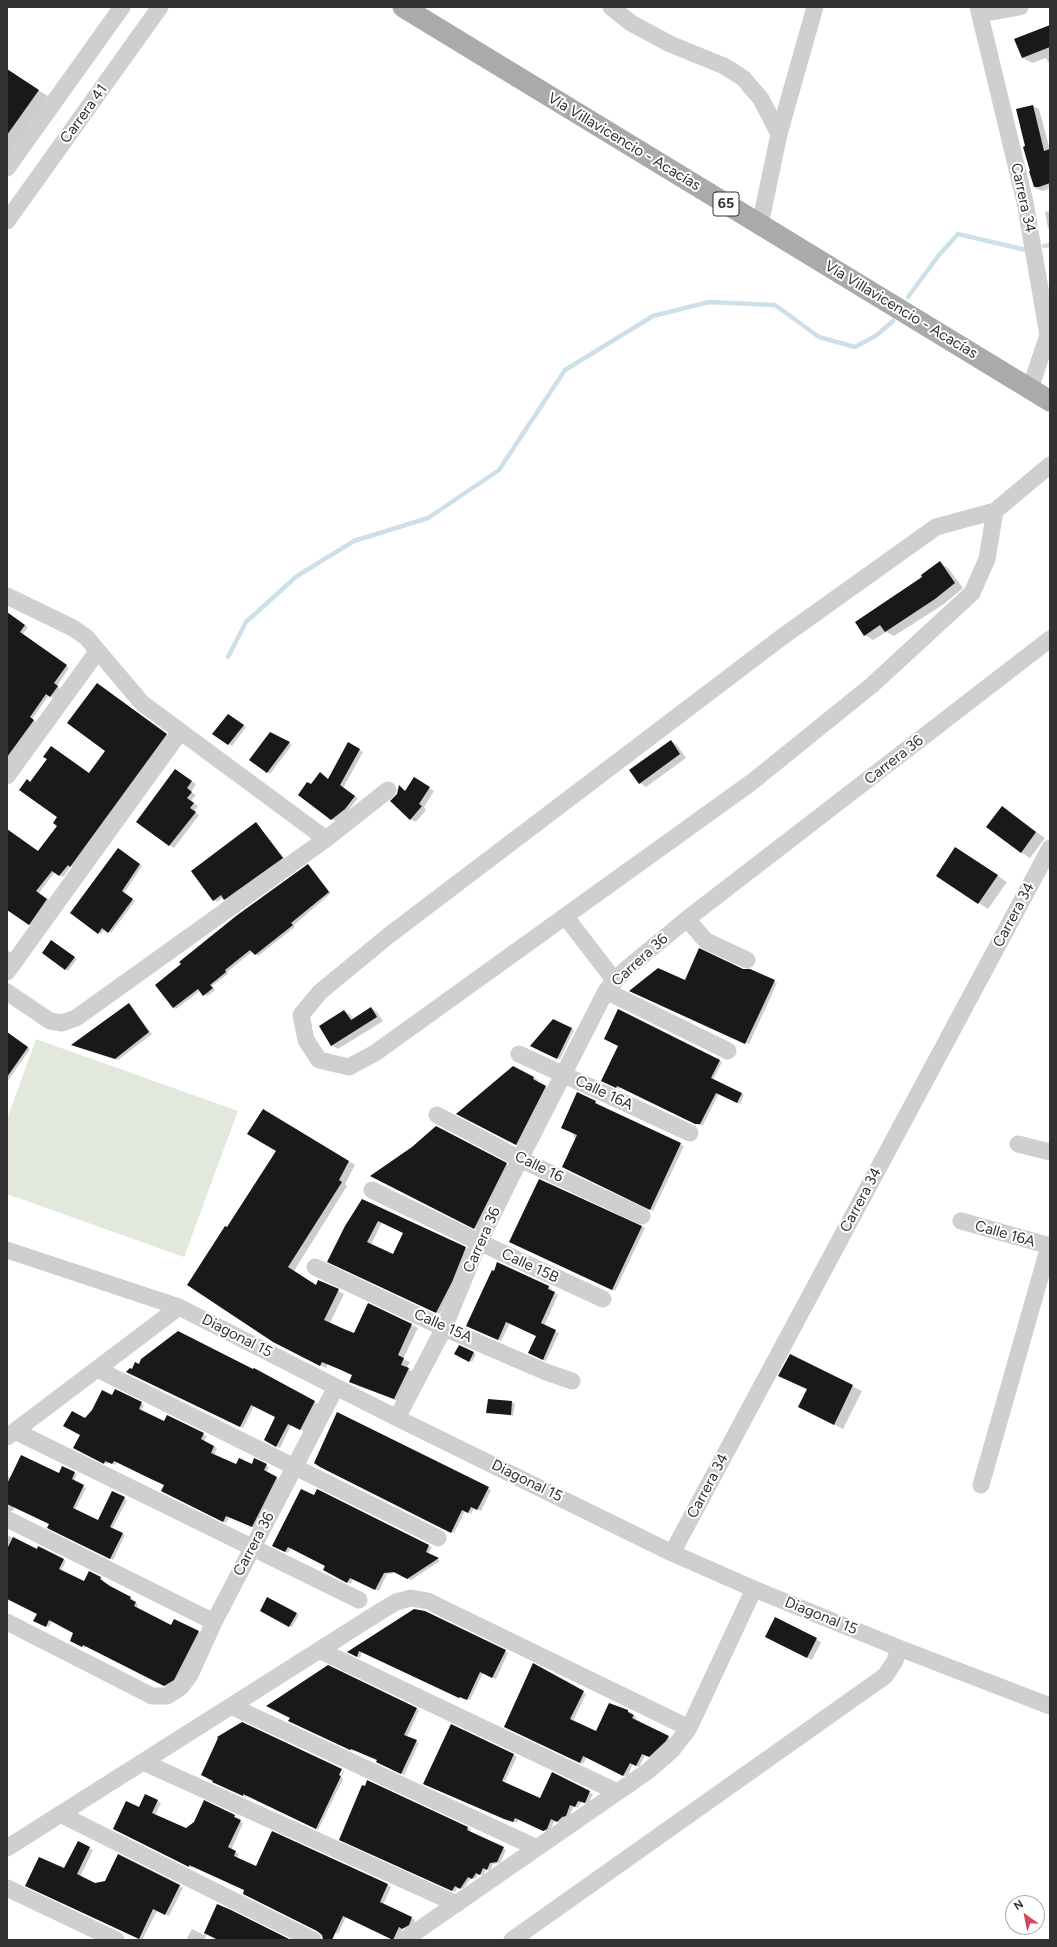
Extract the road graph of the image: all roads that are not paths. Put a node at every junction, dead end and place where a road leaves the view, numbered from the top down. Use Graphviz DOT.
graph roads {
  1 [pos="122,7"];
  2 [pos="160,7"];
  3 [pos="403,7"];
  4 [pos="611,7"];
  5 [pos="815,7"];
  6 [pos="1020,7"];
  7 [pos="979,10"];
  8 [pos="779,134"];
  9 [pos="7,168"];
  10 [pos="7,221"];
  11 [pos="760,225"];
  12 [pos="1030,389"];
  13 [pos="1050,402"];
  14 [pos="1050,465"];
  15 [pos="995,511"];
  16 [pos="7,596"];
  17 [pos="1050,639"];
  18 [pos="97,652"];
  19 [pos="180,732"];
  20 [pos="7,776"];
  21 [pos="388,790"];
  22 [pos="326,839"];
  23 [pos="1050,848"];
  24 [pos="566,916"];
  25 [pos="687,919"];
  26 [pos="747,960"];
  27 [pos="7,972"];
  28 [pos="610,986"];
  29 [pos="7,992"];
  30 [pos="728,1051"];
  31 [pos="519,1054"];
  32 [pos="563,1074"];
  33 [pos="438,1115"];
  34 [pos="690,1133"];
  35 [pos="1018,1144"];
  36 [pos="1050,1152"];
  37 [pos="520,1159"];
  38 [pos="372,1190"];
  39 [pos="642,1216"];
  40 [pos="960,1221"];
  41 [pos="479,1242"];
  42 [pos="1050,1246"];
  43 [pos="7,1250"];
  44 [pos="315,1267"];
  45 [pos="603,1299"];
  46 [pos="179,1307"];
  47 [pos="444,1328"];
  48 [pos="97,1369"];
  49 [pos="572,1381"];
  50 [pos="336,1387"];
  51 [pos="397,1418"];
  52 [pos="11,1434"];
  53 [pos="295,1467"];
  54 [pos="981,1485"];
  55 [pos="7,1519"];
  56 [pos="438,1538"];
  57 [pos="253,1547"];
  58 [pos="672,1553"];
  59 [pos="754,1589"];
  60 [pos="359,1600"];
  61 [pos="7,1622"];
  62 [pos="214,1622"];
  63 [pos="899,1648"];
  64 [pos="319,1650"];
  65 [pos="231,1706"];
  66 [pos="1050,1706"];
  67 [pos="689,1728"];
  68 [pos="143,1762"];
  69 [pos="617,1792"];
  70 [pos="60,1814"];
  71 [pos="7,1848"];
  72 [pos="537,1848"];
  73 [pos="7,1888"];
  74 [pos="457,1904"];
  75 [pos="116,1940"];
  76 [pos="313,1940"];
  77 [pos="404,1940"];
  78 [pos="512,1940"];
  1 -- 9 [label="street, Carrera 41"];
  2 -- 10 [label="street, Carrera 41"];
  3 -- 11 [label="main road, Vía Villavicencio - Acacías / 65"];
  4 -- 8 [label="street"];
  5 -- 8 [label="street"];
  6 -- 7 [label="street"];
  7 -- 12 [label="street, Carrera 34"];
  8 -- 11 [label="street"];
  11 -- 12 [label="main road, Vía Villavicencio - Acacías / 65"];
  12 -- 13 [label="main road, Vía Villavicencio - Acacías / 65"];
  14 -- 15 [label="street"];
  15 -- 24 [label="street"];
  15 -- 24 [label="street"];
  16 -- 18 [label="street"];
  17 -- 25 [label="street, Carrera 36"];
  18 -- 19 [label="street"];
  18 -- 20 [label="street"];
  19 -- 22 [label="street"];
  19 -- 27 [label="street"];
  21 -- 22 [label="street"];
  22 -- 29 [label="street"];
  23 -- 58 [label="street, Carrera 34"];
  24 -- 28 [label="street"];
  25 -- 26 [label="street"];
  25 -- 28 [label="street, Carrera 36"];
  28 -- 30 [label="street"];
  28 -- 32 [label="street, Carrera 36"];
  31 -- 32 [label="street, Calle 16A"];
  32 -- 34 [label="street, Calle 16A"];
  32 -- 37 [label="street, Carrera 36"];
  33 -- 37 [label="street, Calle 16"];
  35 -- 36 [label="street"];
  37 -- 39 [label="street, Calle 16"];
  37 -- 41 [label="street, Carrera 36"];
  38 -- 41 [label="street, Calle 15B"];
  40 -- 42 [label="street, Calle 16A"];
  41 -- 45 [label="street, Calle 15B"];
  41 -- 47 [label="street, Carrera 36"];
  42 -- 54 [label="street"];
  43 -- 46 [label="street, Diagonal 15"];
  44 -- 47 [label="street, Calle 15A"];
  46 -- 48 [label="street"];
  46 -- 50 [label="street, Diagonal 15"];
  47 -- 49 [label="street, Calle 15A"];
  47 -- 51 [label="street, Carrera 36"];
  48 -- 52 [label="street"];
  48 -- 53 [label="street"];
  50 -- 51 [label="street, Diagonal 15"];
  50 -- 53 [label="street, Carrera 36"];
  51 -- 58 [label="street, Diagonal 15"];
  52 -- 57 [label="street"];
  53 -- 56 [label="street"];
  53 -- 57 [label="street, Carrera 36"];
  55 -- 62 [label="street"];
  57 -- 60 [label="street"];
  57 -- 62 [label="street, Carrera 36"];
  58 -- 59 [label="street, Diagonal 15"];
  59 -- 63 [label="street, Diagonal 15"];
  59 -- 67 [label="street"];
  61 -- 62 [label="street, Carrera 36"];
  63 -- 66 [label="street, Diagonal 15"];
  63 -- 78 [label="street"];
  64 -- 65 [label="street"];
  64 -- 67 [label="street"];
  64 -- 69 [label="street"];
  65 -- 68 [label="street"];
  65 -- 72 [label="street"];
  67 -- 69 [label="street"];
  68 -- 70 [label="street"];
  68 -- 74 [label="street"];
  69 -- 72 [label="street"];
  70 -- 71 [label="street"];
  70 -- 76 [label="street"];
  72 -- 74 [label="street"];
  73 -- 75 [label="street"];
  74 -- 77 [label="street"];
}
